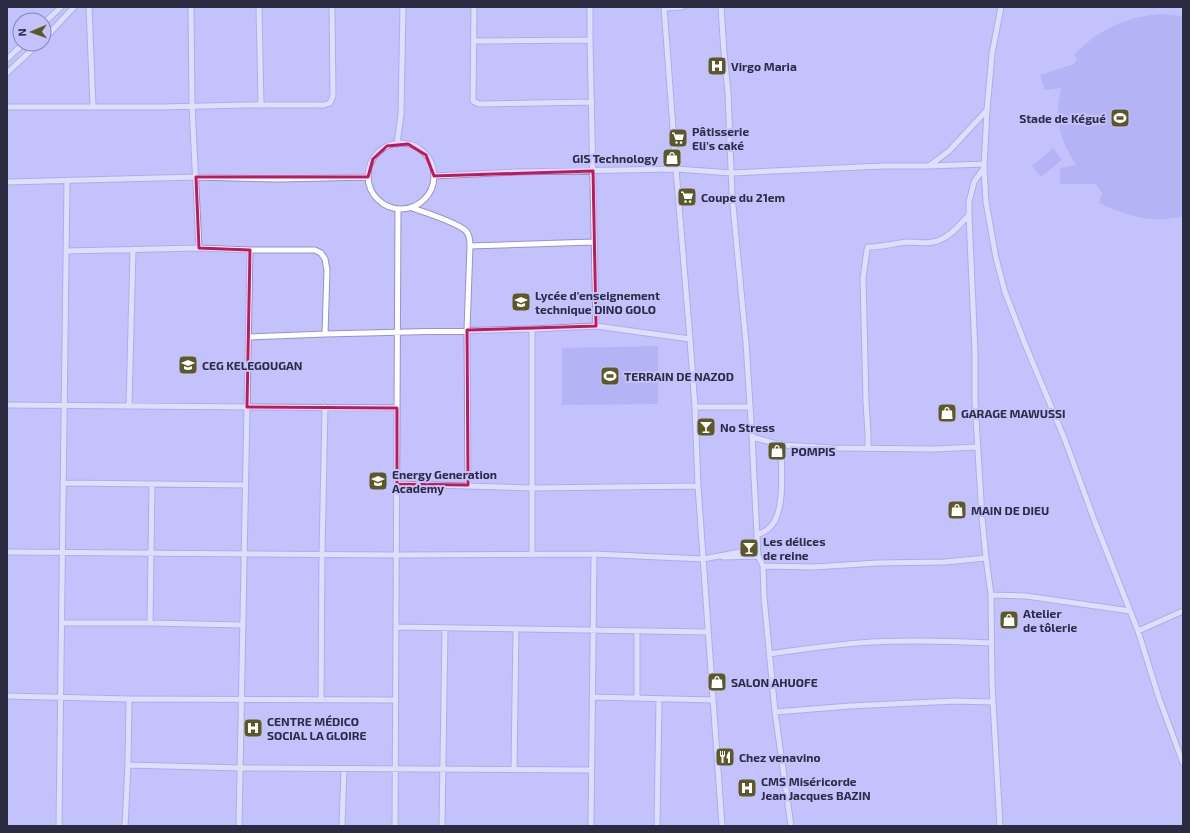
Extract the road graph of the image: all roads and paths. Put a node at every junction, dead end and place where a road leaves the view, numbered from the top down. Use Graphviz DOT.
graph roads {
  1 [pos="60,7"];
  2 [pos="74,7"];
  3 [pos="89,7"];
  4 [pos="191,7"];
  5 [pos="259,7"];
  6 [pos="332,7"];
  7 [pos="403,7"];
  8 [pos="474,7"];
  9 [pos="590,7"];
  10 [pos="682,7"];
  11 [pos="721,7"];
  12 [pos="1001,7"];
  13 [pos="664,8"];
  14 [pos="52,15"];
  15 [pos="52,30"];
  16 [pos="590,40"];
  17 [pos="474,41"];
  18 [pos="15,52"];
  19 [pos="29,52"];
  20 [pos="7,60"];
  21 [pos="7,73"];
  22 [pos="592,102"];
  23 [pos="261,105"];
  24 [pos="192,106"];
  25 [pos="7,107"];
  26 [pos="93,107"];
  27 [pos="987,110"];
  28 [pos="397,144"];
  29 [pos="929,166"];
  30 [pos="984,166"];
  31 [pos="676,169"];
  32 [pos="593,170"];
  33 [pos="732,173"];
  34 [pos="434,176"];
  35 [pos="196,178"];
  36 [pos="368,178"];
  37 [pos="67,181"];
  38 [pos="7,182"];
  39 [pos="412,208"];
  40 [pos="398,209"];
  41 [pos="969,215"];
  42 [pos="594,242"];
  43 [pos="470,246"];
  44 [pos="199,248"];
  45 [pos="132,250"];
  46 [pos="250,250"];
  47 [pos="66,251"];
  48 [pos="596,326"];
  49 [pos="532,329"];
  50 [pos="467,330"];
  51 [pos="397,332"];
  52 [pos="325,334"];
  53 [pos="248,337"];
  54 [pos="690,339"];
  55 [pos="7,405"];
  56 [pos="64,405"];
  57 [pos="130,406"];
  58 [pos="325,407"];
  59 [pos="695,407"];
  60 [pos="750,407"];
  61 [pos="247,408"];
  62 [pos="397,408"];
  63 [pos="752,436"];
  64 [pos="781,446"];
  65 [pos="978,447"];
  66 [pos="868,448"];
  67 [pos="63,482"];
  68 [pos="152,484"];
  69 [pos="397,484"];
  70 [pos="246,485"];
  71 [pos="468,485"];
  72 [pos="698,486"];
  73 [pos="532,488"];
  74 [pos="757,535"];
  75 [pos="7,552"];
  76 [pos="63,552"];
  77 [pos="151,554"];
  78 [pos="244,554"];
  79 [pos="322,554"];
  80 [pos="594,554"];
  81 [pos="758,554"];
  82 [pos="396,555"];
  83 [pos="532,555"];
  84 [pos="986,558"];
  85 [pos="703,559"];
  86 [pos="763,566"];
  87 [pos="990,595"];
  88 [pos="1130,611"];
  89 [pos="1183,611"];
  90 [pos="62,623"];
  91 [pos="150,623"];
  92 [pos="243,625"];
  93 [pos="396,627"];
  94 [pos="445,628"];
  95 [pos="516,629"];
  96 [pos="593,630"];
  97 [pos="637,631"];
  98 [pos="1138,631"];
  99 [pos="708,632"];
  100 [pos="991,643"];
  101 [pos="769,654"];
  102 [pos="7,696"];
  103 [pos="61,696"];
  104 [pos="592,697"];
  105 [pos="129,699"];
  106 [pos="636,699"];
  107 [pos="659,699"];
  108 [pos="242,700"];
  109 [pos="321,700"];
  110 [pos="396,700"];
  111 [pos="713,700"];
  112 [pos="994,702"];
  113 [pos="775,712"];
  114 [pos="1183,763"];
  115 [pos="128,765"];
  116 [pos="240,768"];
  117 [pos="344,769"];
  118 [pos="396,769"];
  119 [pos="442,769"];
  120 [pos="514,770"];
  121 [pos="592,770"];
  122 [pos="59,826"];
  123 [pos="125,826"];
  124 [pos="239,826"];
  125 [pos="342,826"];
  126 [pos="396,826"];
  127 [pos="442,826"];
  128 [pos="591,826"];
  129 [pos="657,826"];
  130 [pos="722,826"];
  131 [pos="792,826"];
  132 [pos="1000,826"];
  1 -- 14 [label="street"];
  2 -- 15 [label="street"];
  3 -- 26 [label="street"];
  4 -- 24 [label="street"];
  5 -- 23 [label="street"];
  6 -- 23 [label="street"];
  7 -- 28 [label="street"];
  8 -- 17 [label="street"];
  9 -- 16 [label="street"];
  10 -- 13 [label="street"];
  11 -- 33 [label="street"];
  12 -- 27 [label="street"];
  13 -- 31 [label="street"];
  16 -- 17 [label="street"];
  16 -- 22 [label="street"];
  17 -- 22 [label="street"];
  18 -- 20 [label="street"];
  19 -- 21 [label="street"];
  22 -- 32 [label="street"];
  23 -- 24 [label="street"];
  24 -- 26 [label="street"];
  24 -- 35 [label="street"];
  25 -- 26 [label="street"];
  27 -- 29 [label="street"];
  27 -- 30 [label="street"];
  28 -- 34 [label="street"];
  28 -- 36 [label="street"];
  29 -- 30 [label="street"];
  29 -- 33 [label="street"];
  30 -- 41 [label="street"];
  30 -- 88 [label="street"];
  31 -- 32 [label="street"];
  31 -- 33 [label="street"];
  31 -- 54 [label="street"];
  32 -- 34 [label="street"];
  32 -- 42 [label="street"];
  33 -- 60 [label="street"];
  34 -- 39 [label="street"];
  35 -- 36 [label="street"];
  35 -- 37 [label="street"];
  35 -- 44 [label="street"];
  36 -- 40 [label="street"];
  37 -- 38 [label="street"];
  37 -- 47 [label="street"];
  39 -- 40 [label="street"];
  39 -- 43 [label="street"];
  40 -- 51 [label="street"];
  41 -- 65 [label="street"];
  41 -- 66 [label="street"];
  42 -- 43 [label="street"];
  42 -- 48 [label="street"];
  43 -- 50 [label="street"];
  44 -- 45 [label="street"];
  44 -- 46 [label="street"];
  45 -- 47 [label="street"];
  45 -- 57 [label="street"];
  46 -- 52 [label="street"];
  46 -- 53 [label="street"];
  47 -- 56 [label="street"];
  48 -- 49 [label="street"];
  48 -- 54 [label="street"];
  49 -- 50 [label="street"];
  49 -- 73 [label="street"];
  50 -- 51 [label="street"];
  50 -- 71 [label="street"];
  51 -- 52 [label="street"];
  51 -- 62 [label="street"];
  52 -- 53 [label="street"];
  53 -- 61 [label="street"];
  54 -- 59 [label="street"];
  55 -- 56 [label="street"];
  56 -- 57 [label="street"];
  56 -- 67 [label="street"];
  57 -- 61 [label="street"];
  58 -- 61 [label="street"];
  58 -- 62 [label="street"];
  58 -- 79 [label="street"];
  59 -- 60 [label="street"];
  59 -- 72 [label="street"];
  60 -- 63 [label="street"];
  61 -- 70 [label="street"];
  62 -- 69 [label="street"];
  63 -- 64 [label="street"];
  63 -- 74 [label="street"];
  64 -- 66 [label="street"];
  64 -- 74 [label="street"];
  65 -- 66 [label="street"];
  65 -- 84 [label="street"];
  67 -- 68 [label="street"];
  67 -- 76 [label="street"];
  68 -- 70 [label="street"];
  68 -- 77 [label="street"];
  69 -- 71 [label="street"];
  69 -- 82 [label="street"];
  70 -- 78 [label="street"];
  71 -- 73 [label="street"];
  72 -- 73 [label="street"];
  72 -- 85 [label="street"];
  73 -- 83 [label="street"];
  74 -- 81 [label="street"];
  75 -- 76 [label="street"];
  76 -- 77 [label="street"];
  76 -- 90 [label="street"];
  77 -- 78 [label="street"];
  77 -- 91 [label="street"];
  78 -- 79 [label="street"];
  78 -- 92 [label="street"];
  79 -- 82 [label="street"];
  79 -- 109 [label="street"];
  80 -- 83 [label="street"];
  80 -- 85 [label="street"];
  80 -- 96 [label="street"];
  81 -- 85 [label="street"];
  81 -- 86 [label="street"];
  82 -- 83 [label="street"];
  82 -- 93 [label="street"];
  84 -- 86 [label="street"];
  84 -- 87 [label="street"];
  85 -- 99 [label="street"];
  86 -- 101 [label="street"];
  87 -- 88 [label="street"];
  87 -- 100 [label="street"];
  88 -- 98 [label="street"];
  89 -- 98 [label="street"];
  90 -- 91 [label="street"];
  90 -- 103 [label="street"];
  91 -- 92 [label="street"];
  92 -- 108 [label="street"];
  93 -- 94 [label="street"];
  93 -- 110 [label="street"];
  94 -- 95 [label="street"];
  94 -- 119 [label="street"];
  95 -- 96 [label="street"];
  95 -- 120 [label="street"];
  96 -- 97 [label="street"];
  96 -- 104 [label="street"];
  97 -- 99 [label="street"];
  97 -- 106 [label="street"];
  98 -- 114 [label="street"];
  99 -- 111 [label="street"];
  100 -- 101 [label="street"];
  100 -- 112 [label="street"];
  101 -- 113 [label="street"];
  102 -- 103 [label="street"];
  103 -- 105 [label="street"];
  103 -- 122 [label="street"];
  104 -- 106 [label="street"];
  104 -- 121 [label="street"];
  105 -- 108 [label="street"];
  105 -- 115 [label="street"];
  106 -- 107 [label="street"];
  107 -- 111 [label="street"];
  107 -- 129 [label="street"];
  108 -- 109 [label="street"];
  108 -- 116 [label="street"];
  109 -- 110 [label="street"];
  110 -- 118 [label="street"];
  111 -- 130 [label="street"];
  112 -- 113 [label="street"];
  112 -- 132 [label="street"];
  113 -- 131 [label="street"];
  115 -- 116 [label="street"];
  115 -- 123 [label="street"];
  116 -- 117 [label="street"];
  116 -- 124 [label="street"];
  117 -- 118 [label="street"];
  117 -- 125 [label="street"];
  118 -- 119 [label="street"];
  118 -- 126 [label="street"];
  119 -- 120 [label="street"];
  119 -- 127 [label="street"];
  120 -- 121 [label="street"];
  121 -- 128 [label="street"];
}
